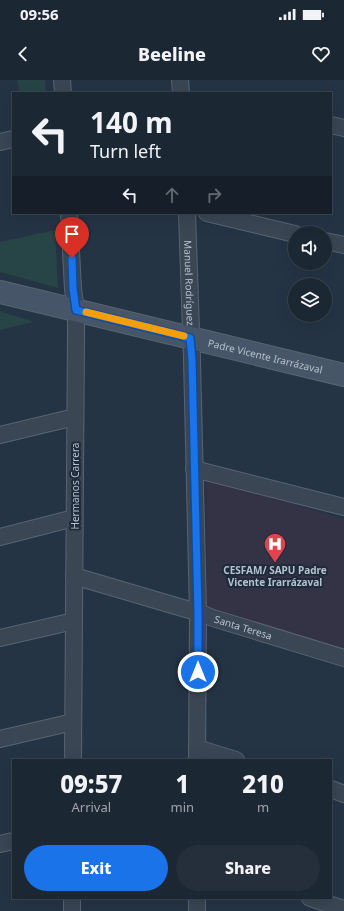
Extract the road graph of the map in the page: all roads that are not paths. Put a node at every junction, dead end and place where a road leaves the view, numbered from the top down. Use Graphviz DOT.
graph roads {
  1 [pos="62,80"];
  2 [pos="63,92"];
  3 [pos="332,125"];
  4 [pos="344,128"];
  5 [pos="12,139"];
  6 [pos="0,142"];
  7 [pos="69,214"];
  8 [pos="187,214"];
  9 [pos="211,214"];
  10 [pos="288,232"];
  11 [pos="332,242"];
  12 [pos="344,245"];
  13 [pos="0,292"];
  14 [pos="76,310"];
  15 [pos="190,338"];
  16 [pos="344,375"];
  17 [pos="75,417"];
  18 [pos="0,435"];
  19 [pos="194,469"];
  20 [pos="344,507"];
  21 [pos="74,518"];
  22 [pos="0,537"];
  23 [pos="74,576"];
  24 [pos="198,612"];
  25 [pos="74,621"];
  26 [pos="0,638"];
  27 [pos="344,658"];
  28 [pos="73,722"];
  29 [pos="0,739"];
  30 [pos="197,754"];
  31 [pos="73,759"];
  32 [pos="230,759"];
  33 [pos="332,790"];
  34 [pos="344,794"];
  35 [pos="12,841"];
  36 [pos="0,844"];
  37 [pos="72,899"];
  38 [pos="197,899"];
  39 [pos="313,899"];
  40 [pos="344,909"];
  41 [pos="72,911"];
  42 [pos="198,911"];
  1 -- 2 [label="street"];
  3 -- 4 [label="street"];
  5 -- 6 [label="street"];
  7 -- 14 [label="street, Hermanos Carrera"];
  8 -- 15 [label="street, Manuel Rodríguez"];
  9 -- 10 [label="street"];
  11 -- 12 [label="street"];
  13 -- 14 [label="street, Padre Vicente Irarrázaval"];
  14 -- 15 [label="street, Padre Vicente Irarrázaval"];
  14 -- 17 [label="street, Hermanos Carrera"];
  15 -- 16 [label="street, Padre Vicente Irarrázaval"];
  15 -- 19 [label="street, Manuel Rodríguez"];
  17 -- 18 [label="street"];
  17 -- 21 [label="street, Hermanos Carrera"];
  19 -- 20 [label="street"];
  19 -- 24 [label="street, Manuel Rodríguez"];
  21 -- 22 [label="street"];
  21 -- 23 [label="street, Hermanos Carrera"];
  23 -- 24 [label="street, Santa Teresa"];
  23 -- 25 [label="street, Hermanos Carrera"];
  24 -- 27 [label="street, Santa Teresa"];
  24 -- 30 [label="street, Manuel Rodríguez"];
  25 -- 26 [label="street"];
  25 -- 28 [label="street, Hermanos Carrera"];
  28 -- 29 [label="street"];
  28 -- 31 [label="street, Hermanos Carrera"];
  30 -- 32 [label="street"];
  33 -- 34 [label="street"];
  35 -- 36 [label="street"];
  37 -- 41 [label="street"];
  38 -- 42 [label="street"];
  39 -- 40 [label="street"];
}
